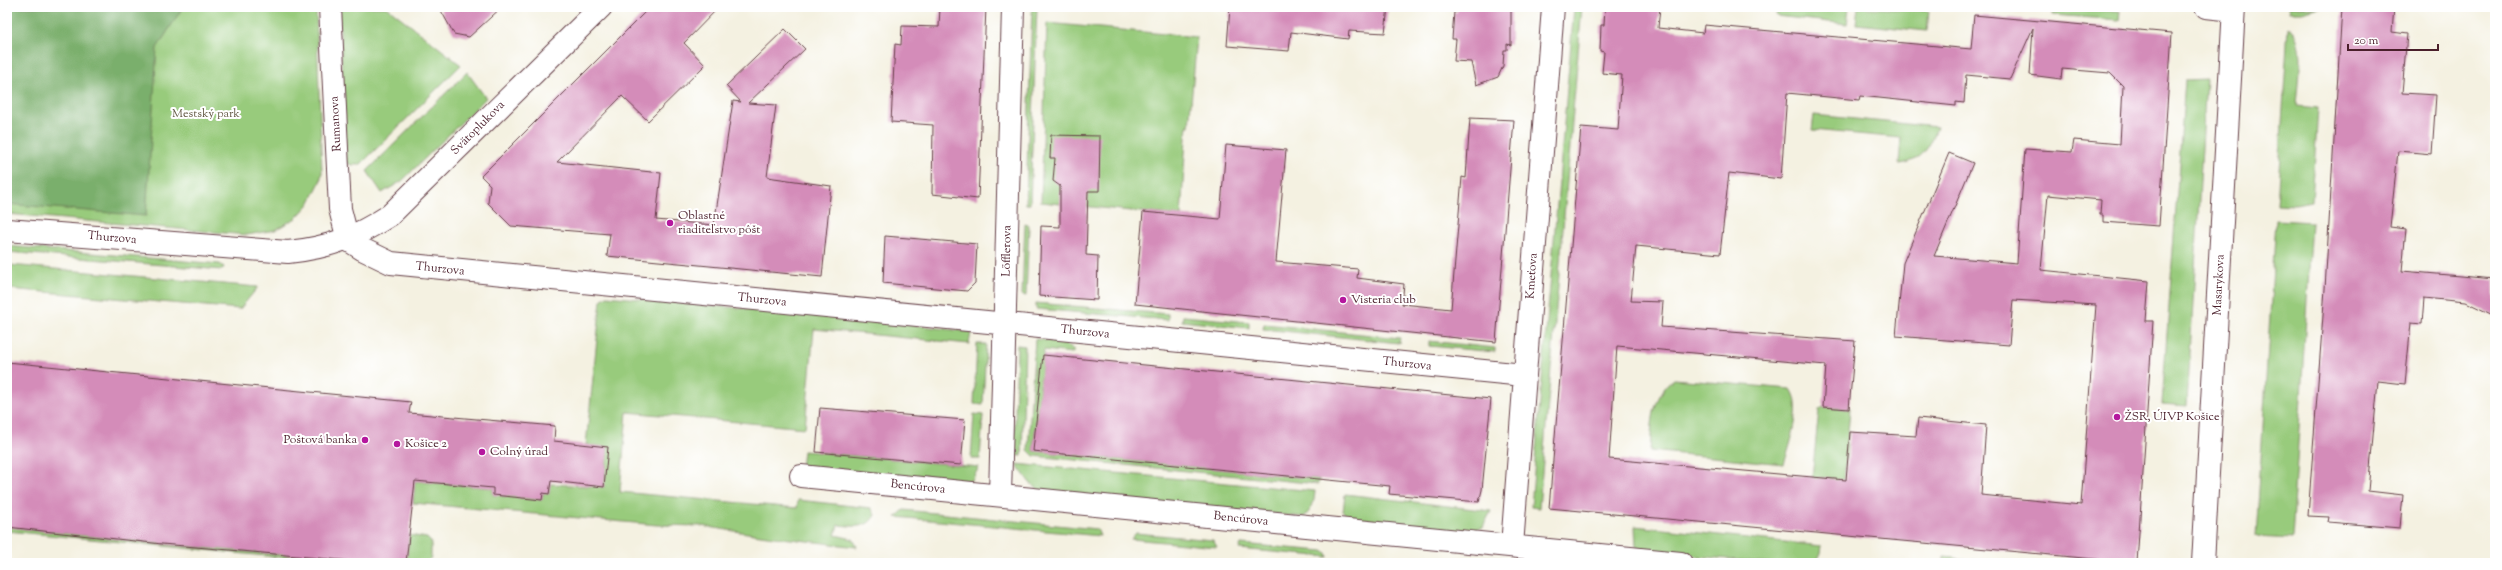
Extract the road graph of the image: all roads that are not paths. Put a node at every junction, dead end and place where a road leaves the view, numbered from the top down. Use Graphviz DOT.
graph roads {
  1 [pos="330,7"];
  2 [pos="601,7"];
  3 [pos="1013,7"];
  4 [pos="1553,7"];
  5 [pos="2206,7"];
  6 [pos="2234,8"];
  7 [pos="7,230"];
  8 [pos="348,240"];
  9 [pos="1005,324"];
  10 [pos="1524,375"];
  11 [pos="801,476"];
  12 [pos="1000,495"];
  13 [pos="1512,546"];
  14 [pos="1681,563"];
  15 [pos="2203,563"];
  1 -- 8 [label="street, Rumanova"];
  2 -- 8 [label="street, Svätoplukova"];
  3 -- 9 [label="street, Löfflerova"];
  4 -- 10 [label="street, Kmeťova"];
  5 -- 6 [label="street"];
  6 -- 15 [label="street, Masarykova"];
  7 -- 8 [label="street, Thurzova"];
  8 -- 9 [label="street, Thurzova"];
  9 -- 10 [label="street, Thurzova"];
  9 -- 12 [label="street, Löfflerova"];
  10 -- 13 [label="street, Kmeťova"];
  11 -- 12 [label="street, Bencúrova"];
  12 -- 13 [label="street, Bencúrova"];
  13 -- 14 [label="street, Bencúrova"];
}
